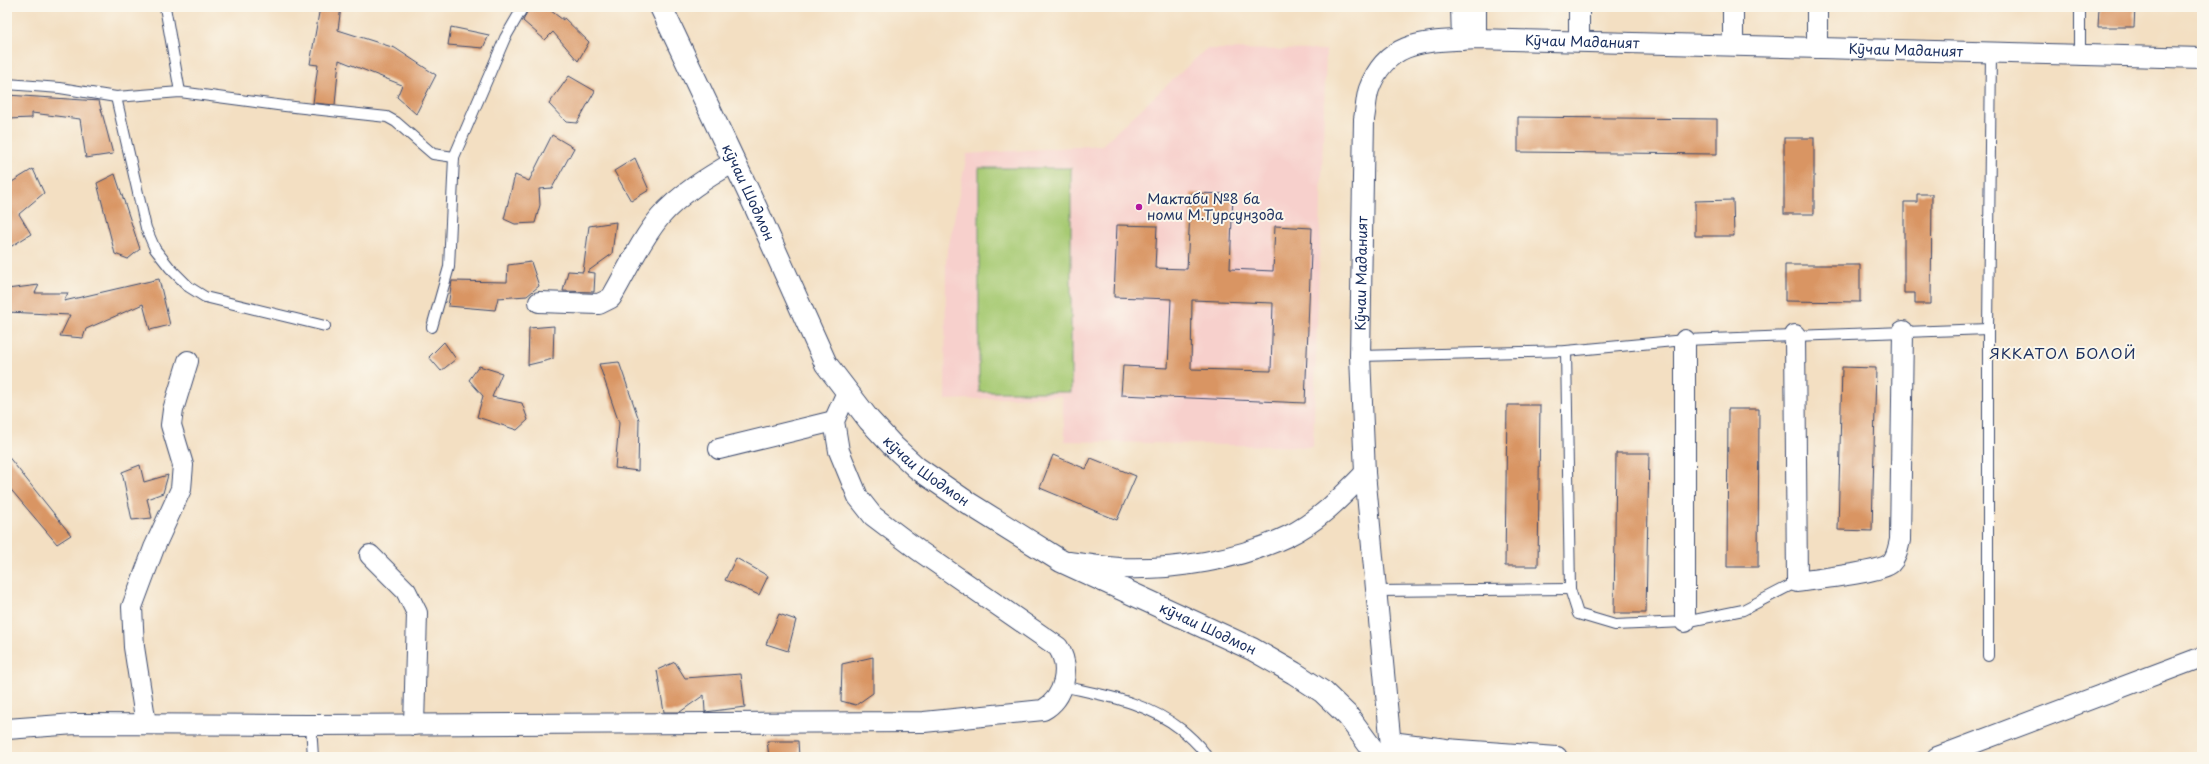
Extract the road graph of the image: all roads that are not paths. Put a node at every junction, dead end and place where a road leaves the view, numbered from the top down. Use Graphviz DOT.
graph roads {
  1 [pos="166,7"];
  2 [pos="523,7"];
  3 [pos="661,7"];
  4 [pos="1461,7"];
  5 [pos="1476,7"];
  6 [pos="1579,7"];
  7 [pos="1734,7"];
  8 [pos="1817,7"];
  9 [pos="2080,7"];
  10 [pos="1469,39"];
  11 [pos="1579,41"];
  12 [pos="1734,46"];
  13 [pos="1817,48"];
  14 [pos="1991,53"];
  15 [pos="2080,56"];
  16 [pos="2202,58"];
  17 [pos="7,84"];
  18 [pos="180,92"];
  19 [pos="116,97"];
  20 [pos="454,157"];
  21 [pos="734,162"];
  22 [pos="539,302"];
  23 [pos="325,326"];
  24 [pos="432,327"];
  25 [pos="1988,329"];
  26 [pos="1903,331"];
  27 [pos="1795,335"];
  28 [pos="1685,340"];
  29 [pos="1566,351"];
  30 [pos="1360,356"];
  31 [pos="188,361"];
  32 [pos="847,392"];
  33 [pos="834,421"];
  34 [pos="719,450"];
  35 [pos="1365,473"];
  36 [pos="370,555"];
  37 [pos="1061,561"];
  38 [pos="1797,582"];
  39 [pos="1570,589"];
  40 [pos="1375,591"];
  41 [pos="1685,622"];
  42 [pos="1988,656"];
  43 [pos="2202,657"];
  44 [pos="1062,686"];
  45 [pos="146,724"];
  46 [pos="311,725"];
  47 [pos="414,725"];
  48 [pos="7,729"];
  49 [pos="1387,752"];
  50 [pos="313,757"];
  51 [pos="1207,757"];
  52 [pos="1557,757"];
  53 [pos="1936,757"];
  1 -- 18 [label="lane"];
  2 -- 20 [label="lane"];
  3 -- 21 [label="main road, кӯчаи Шодмон"];
  4 -- 10 [label="street"];
  5 -- 10 [label="street"];
  6 -- 11 [label="street"];
  7 -- 12 [label="street"];
  8 -- 13 [label="street"];
  9 -- 15 [label="lane"];
  10 -- 11 [label="street, Кӯчаи Маданият"];
  10 -- 30 [label="street, Кӯчаи Маданият"];
  11 -- 12 [label="street, Кӯчаи Маданият"];
  12 -- 13 [label="street, Кӯчаи Маданият"];
  13 -- 14 [label="street, Кӯчаи Маданият"];
  14 -- 15 [label="street, Кӯчаи Маданият"];
  14 -- 25 [label="lane"];
  15 -- 16 [label="street, Кӯчаи Маданият"];
  17 -- 19 [label="lane"];
  18 -- 19 [label="lane"];
  18 -- 20 [label="lane"];
  19 -- 23 [label="lane"];
  20 -- 24 [label="lane"];
  21 -- 22 [label="street"];
  21 -- 32 [label="main road, кӯчаи Шодмон"];
  25 -- 26 [label="lane"];
  25 -- 42 [label="lane"];
  26 -- 27 [label="lane"];
  26 -- 38 [label="street"];
  27 -- 28 [label="lane"];
  27 -- 38 [label="street"];
  28 -- 29 [label="lane"];
  28 -- 41 [label="street"];
  29 -- 30 [label="lane"];
  29 -- 39 [label="lane"];
  30 -- 35 [label="street, Кӯчаи Маданият"];
  31 -- 45 [label="street"];
  32 -- 33 [label="street"];
  32 -- 37 [label="main road, кӯчаи Шодмон"];
  33 -- 34 [label="street"];
  33 -- 44 [label="street"];
  35 -- 37 [label="street"];
  35 -- 40 [label="street, Кӯчаи Маданият"];
  36 -- 47 [label="street"];
  37 -- 49 [label="main road, кӯчаи Шодмон"];
  38 -- 41 [label="lane"];
  39 -- 40 [label="lane"];
  39 -- 41 [label="lane"];
  40 -- 49 [label="street, Кӯчаи Маданият"];
  43 -- 53 [label="street"];
  44 -- 47 [label="street"];
  44 -- 51 [label="lane"];
  45 -- 46 [label="street"];
  45 -- 48 [label="street"];
  46 -- 47 [label="street"];
  46 -- 50 [label="lane"];
  49 -- 52 [label="street"];
}
